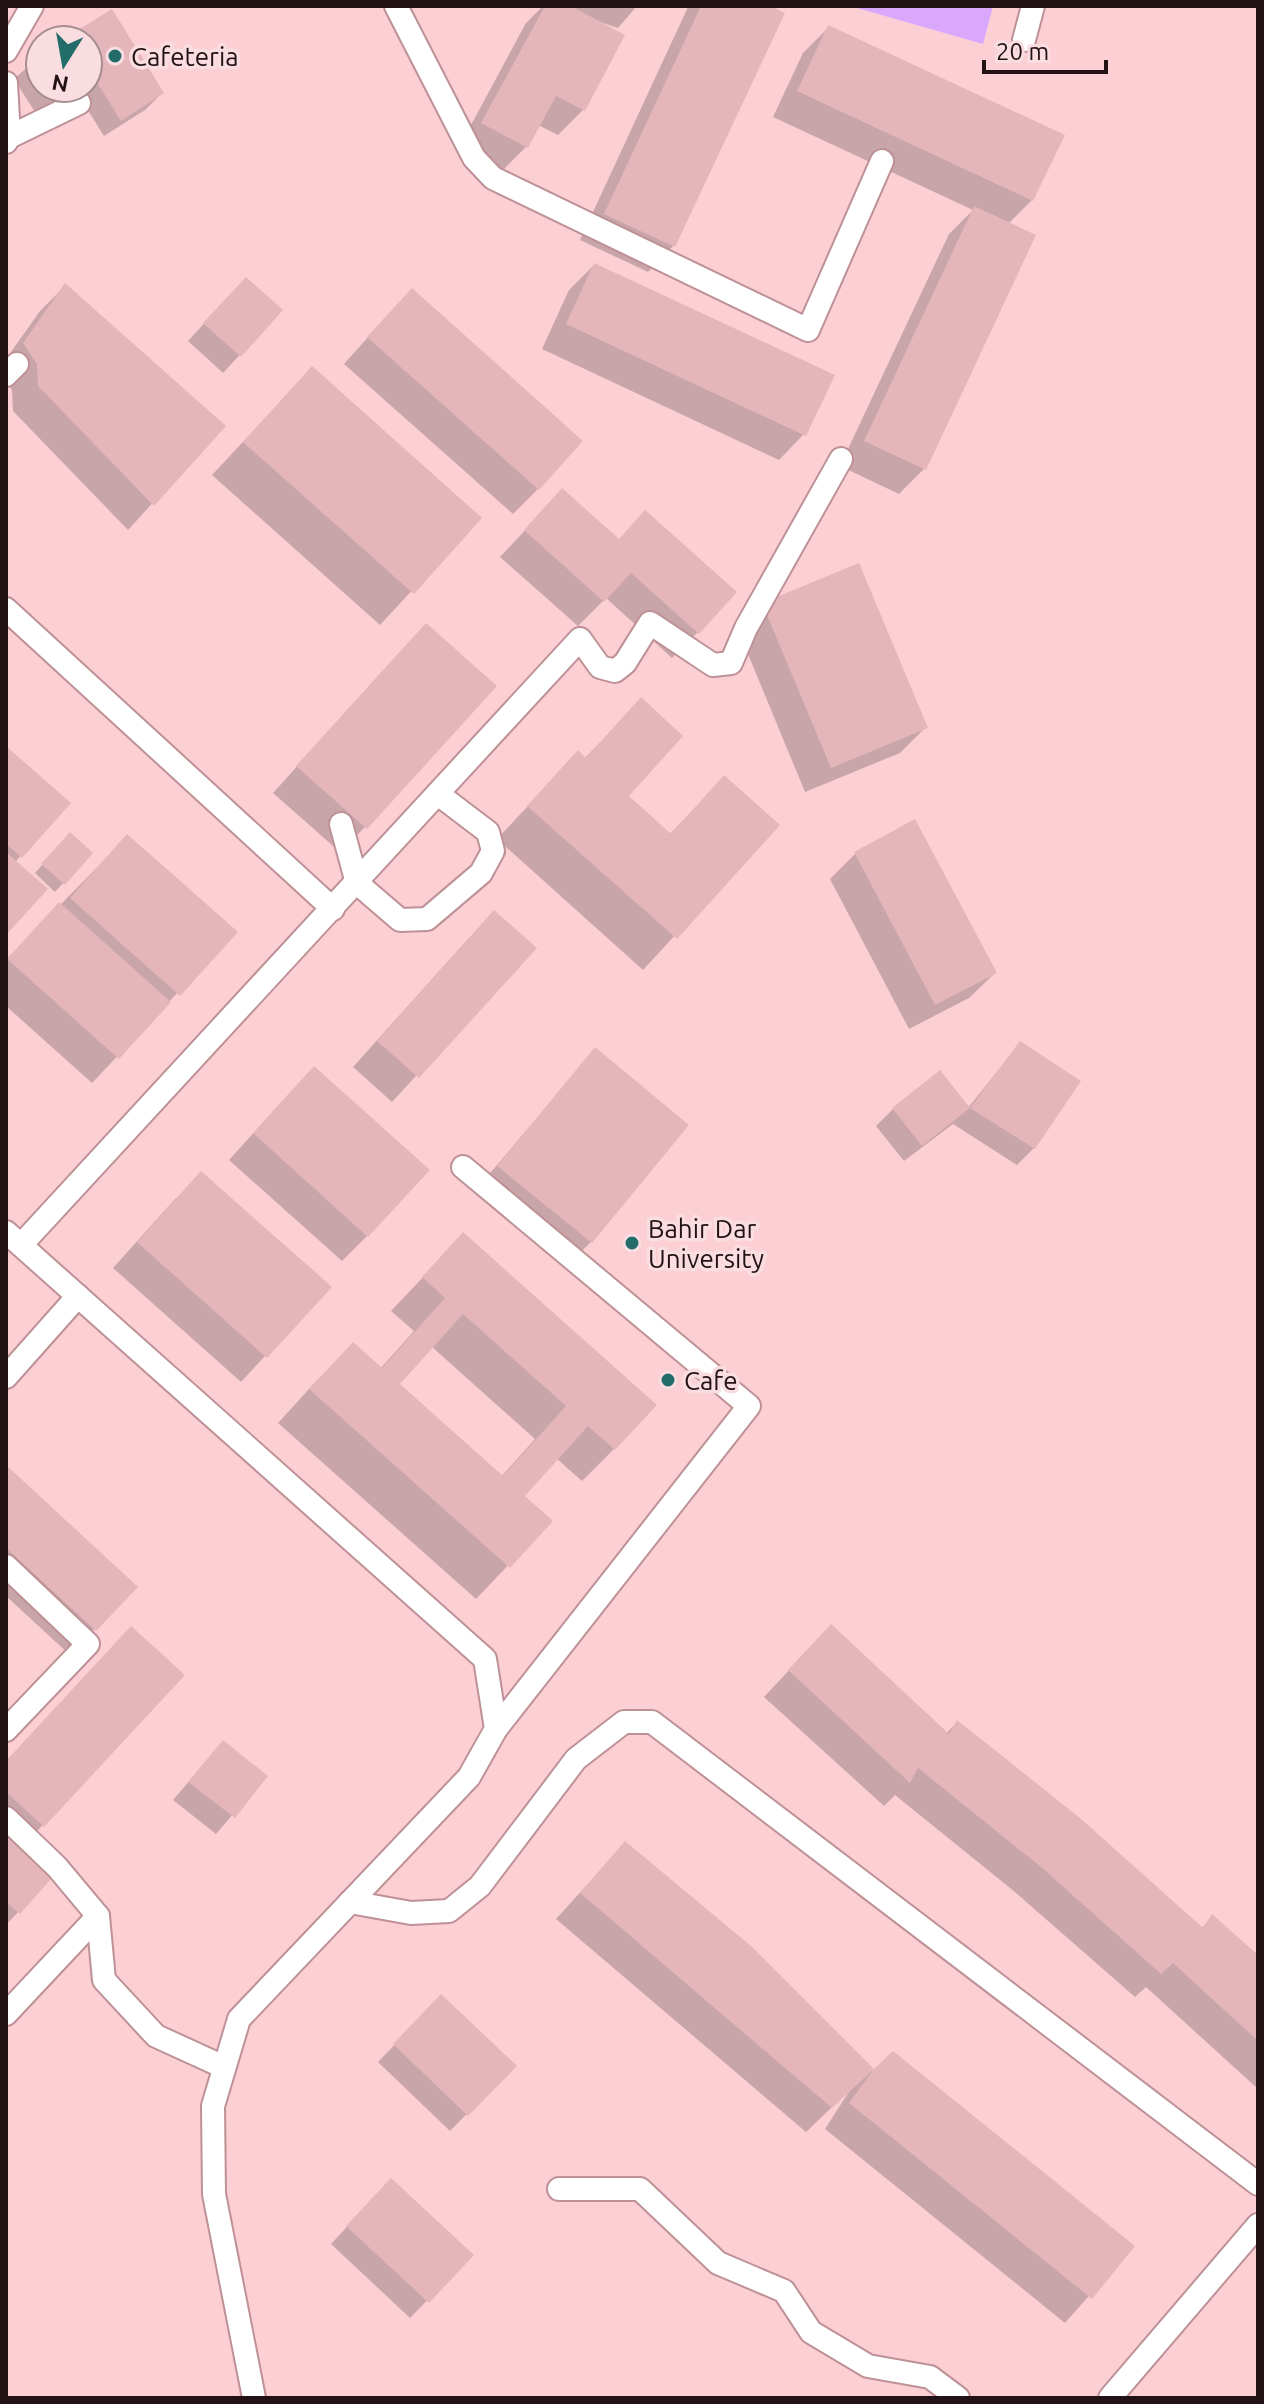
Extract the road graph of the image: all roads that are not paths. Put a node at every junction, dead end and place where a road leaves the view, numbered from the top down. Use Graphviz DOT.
graph roads {
  1 [pos="32,6"];
  2 [pos="396,6"];
  3 [pos="1033,6"];
  4 [pos="1024,40"];
  5 [pos="6,51"];
  6 [pos="6,83"];
  7 [pos="77,104"];
  8 [pos="8,139"];
  9 [pos="882,161"];
  10 [pos="841,459"];
  11 [pos="6,609"];
  12 [pos="438,794"];
  13 [pos="341,824"];
  14 [pos="357,883"];
  15 [pos="333,909"];
  16 [pos="463,1167"];
  17 [pos="14,1239"];
  18 [pos="78,1296"];
  19 [pos="6,1377"];
  20 [pos="11,1581"];
  21 [pos="496,1729"];
  22 [pos="6,1730"];
  23 [pos="6,1818"];
  24 [pos="350,1902"];
  25 [pos="98,1916"];
  26 [pos="10,2002"];
  27 [pos="224,2067"];
  28 [pos="1258,2184"];
  29 [pos="559,2189"];
  30 [pos="1258,2225"];
  31 [pos="254,2398"];
  32 [pos="958,2398"];
  33 [pos="1110,2398"];
  1 -- 5 [label="lane"];
  2 -- 9 [label="lane"];
  3 -- 4 [label="lane"];
  6 -- 8 [label="lane"];
  7 -- 8 [label="lane"];
  10 -- 12 [label="lane"];
  11 -- 15 [label="lane"];
  12 -- 14 [label="lane"];
  12 -- 14 [label="lane"];
  13 -- 14 [label="lane"];
  14 -- 15 [label="lane"];
  15 -- 17 [label="lane"];
  16 -- 21 [label="lane"];
  17 -- 18 [label="lane"];
  18 -- 19 [label="lane"];
  18 -- 21 [label="lane"];
  20 -- 22 [label="lane"];
  21 -- 24 [label="lane"];
  23 -- 25 [label="lane"];
  24 -- 27 [label="lane"];
  24 -- 28 [label="lane"];
  25 -- 26 [label="lane"];
  25 -- 27 [label="lane"];
  27 -- 31 [label="lane"];
  29 -- 32 [label="lane"];
  30 -- 33 [label="lane"];
}
